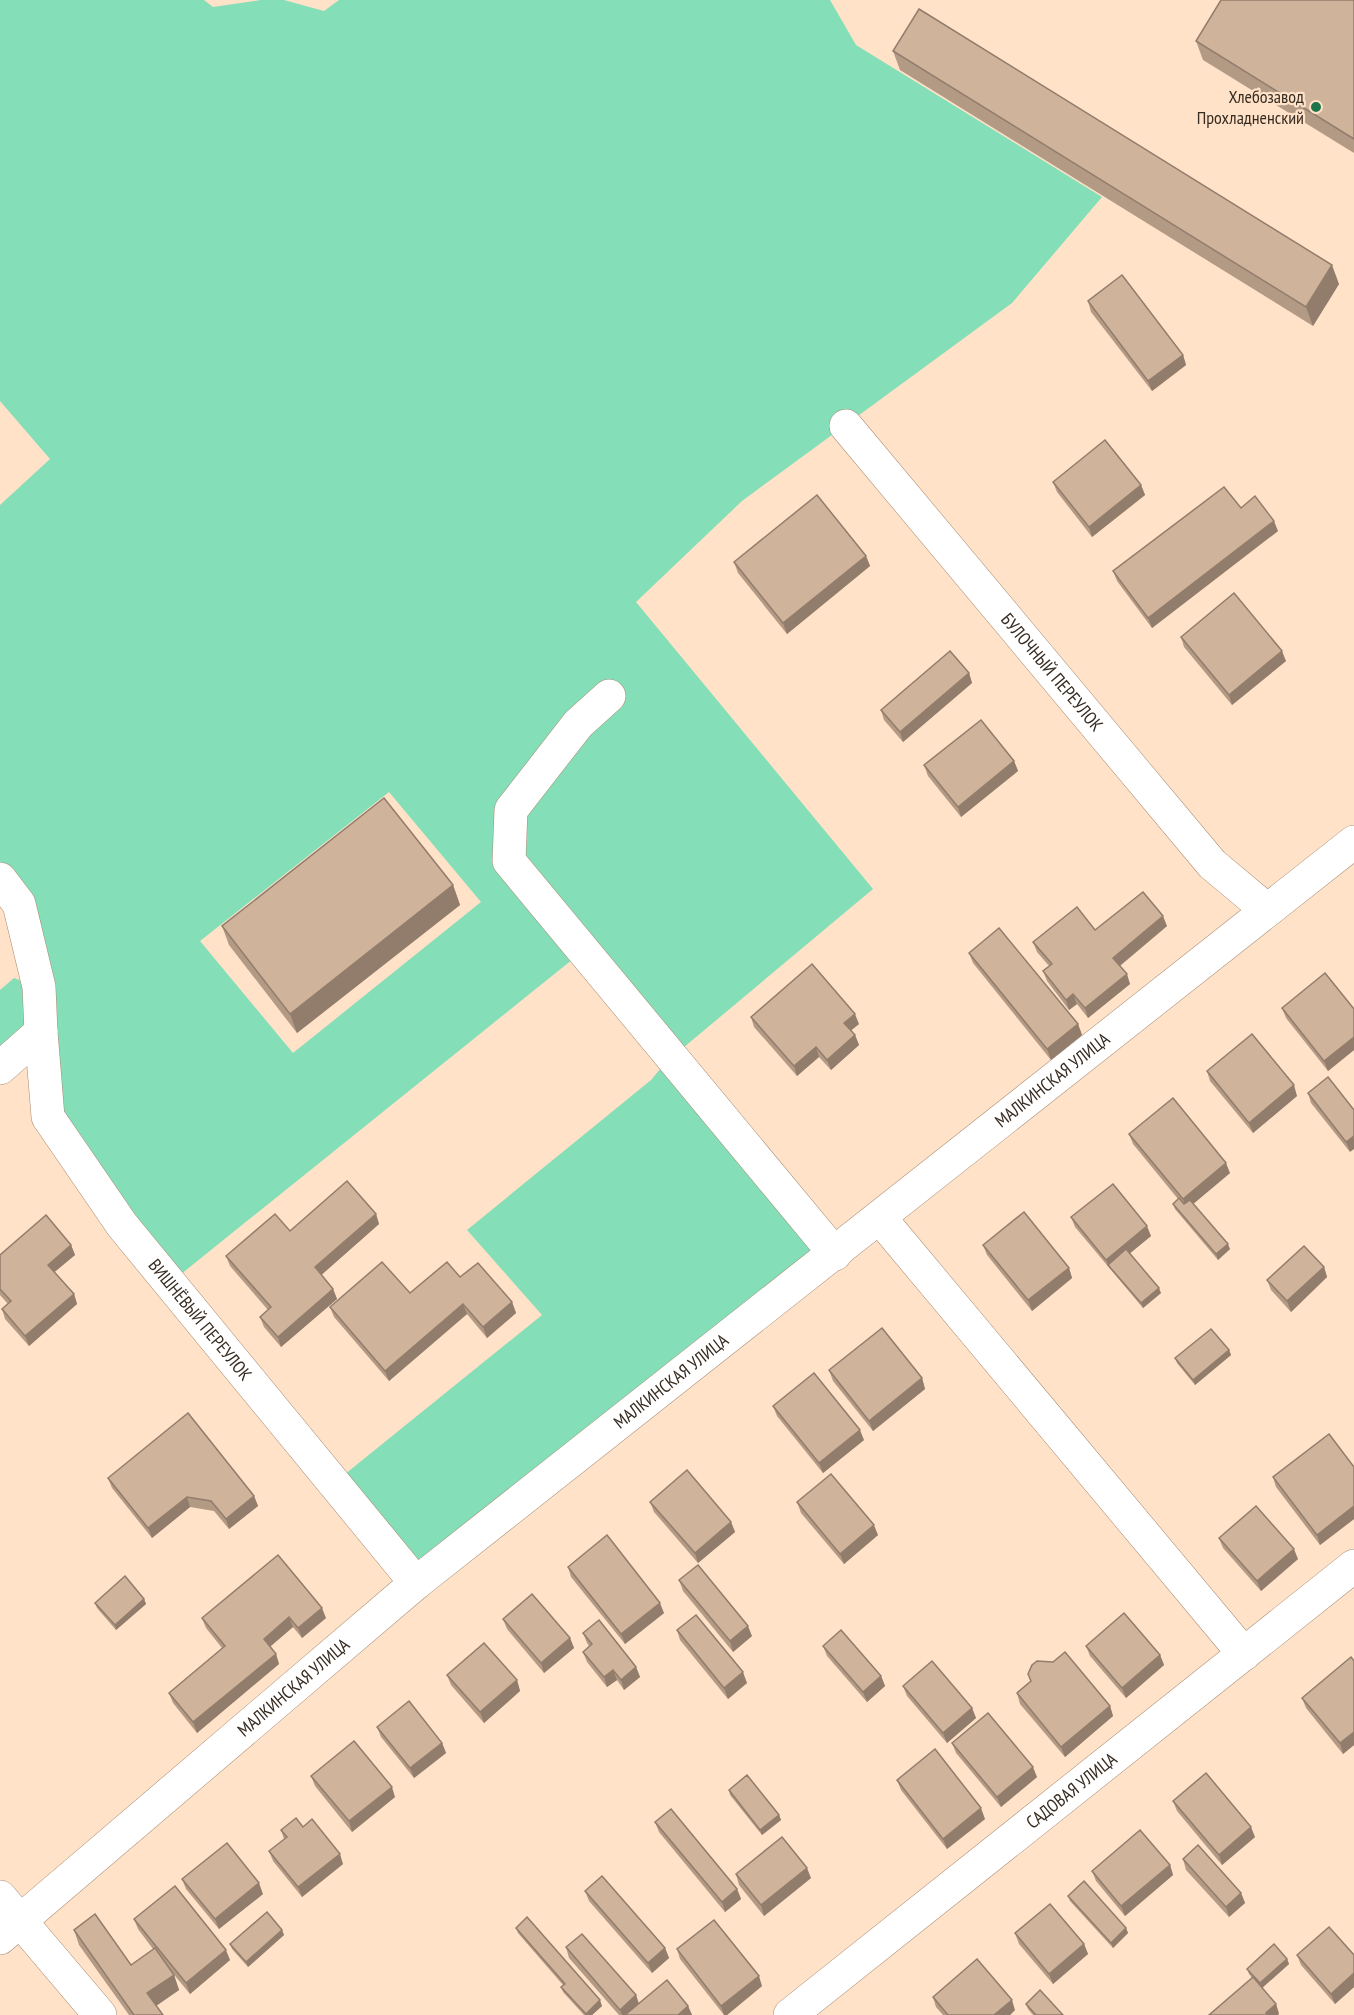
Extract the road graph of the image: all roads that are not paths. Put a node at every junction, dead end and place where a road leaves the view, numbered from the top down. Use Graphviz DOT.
graph roads {
  1 [pos="846,426"];
  2 [pos="609,696"];
  3 [pos="1354,842"];
  4 [pos="0,879"];
  5 [pos="1268,910"];
  6 [pos="41,1032"];
  7 [pos="0,1068"];
  8 [pos="880,1218"];
  9 [pos="835,1254"];
  10 [pos="1354,1566"];
  11 [pos="416,1583"];
  12 [pos="1244,1654"];
  13 [pos="6,1919"];
  14 [pos="100,2015"];
  15 [pos="790,2015"];
  1 -- 5 [label="street, БУЛОЧНЫЙ ПЕРЕУЛОК"];
  2 -- 9 [label="street"];
  3 -- 5 [label="street, МАЛКИНСКАЯ УЛИЦА"];
  4 -- 6 [label="street, ВИШНЁВЫЙ ПЕРЕУЛОК"];
  5 -- 8 [label="street, МАЛКИНСКАЯ УЛИЦА"];
  6 -- 7 [label="street"];
  6 -- 11 [label="street, ВИШНЁВЫЙ ПЕРЕУЛОК"];
  8 -- 9 [label="street, МАЛКИНСКАЯ УЛИЦА"];
  8 -- 12 [label="street"];
  9 -- 11 [label="street, МАЛКИНСКАЯ УЛИЦА"];
  10 -- 12 [label="street, САДОВАЯ УЛИЦА"];
  11 -- 13 [label="street, МАЛКИНСКАЯ УЛИЦА"];
  12 -- 15 [label="street, САДОВАЯ УЛИЦА"];
  13 -- 14 [label="street"];
}
